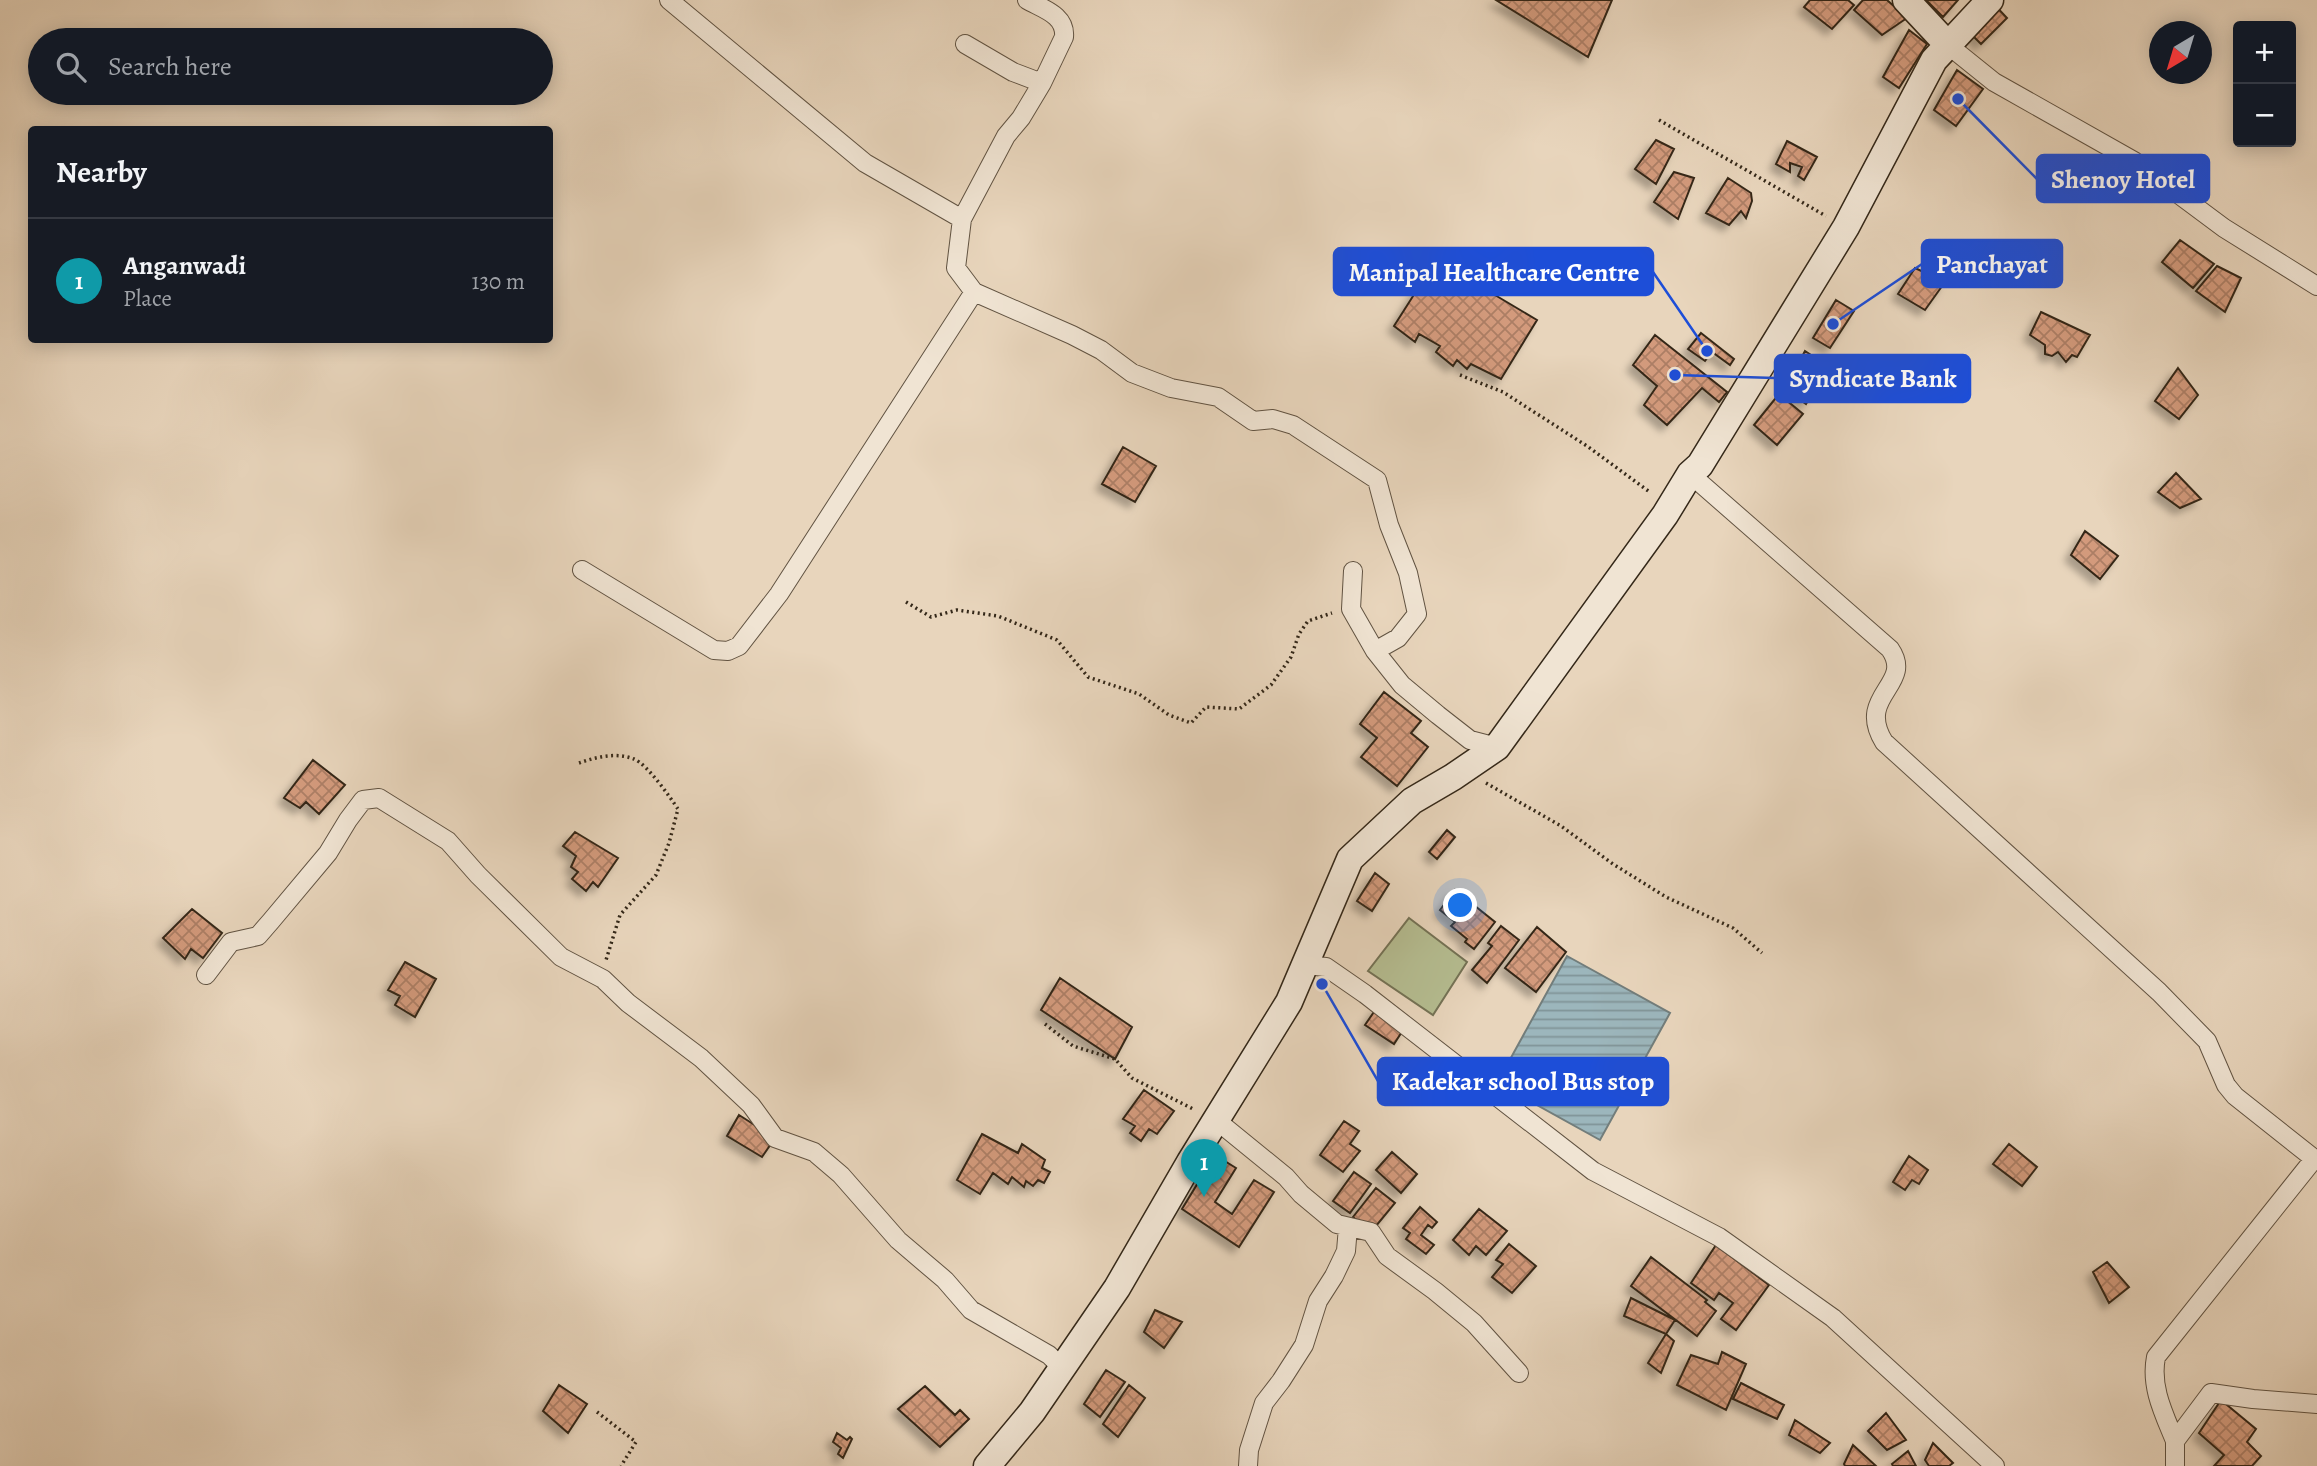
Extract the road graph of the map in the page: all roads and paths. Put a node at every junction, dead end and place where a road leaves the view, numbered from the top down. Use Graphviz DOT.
graph roads {
  1 [pos="669,0"];
  2 [pos="1027,0"];
  3 [pos="1906,0"];
  4 [pos="1990,0"];
  5 [pos="965,44"];
  6 [pos="1948,45"];
  7 [pos="1042,83"];
  8 [pos="1659,120"];
  9 [pos="962,219"];
  10 [pos="1846,227"];
  11 [pos="2317,286"];
  12 [pos="974,292"];
  13 [pos="1460,375"];
  14 [pos="1690,474"];
  15 [pos="1665,515"];
  16 [pos="582,570"];
  17 [pos="1353,571"];
  18 [pos="906,602"];
  19 [pos="1351,609"];
  20 [pos="1375,651"];
  21 [pos="1497,747"];
  22 [pos="579,763"];
  23 [pos="1480,780"];
  24 [pos="1762,953"];
  25 [pos="1305,965"];
  26 [pos="206,975"];
  27 [pos="603,979"];
  28 [pos="1045,1024"];
  29 [pos="1216,1120"];
  30 [pos="2316,1160"];
  31 [pos="1348,1227"];
  32 [pos="1062,1368"];
  33 [pos="1519,1373"];
  34 [pos="2317,1404"];
  35 [pos="597,1412"];
  36 [pos="2175,1441"];
  37 [pos="621,1466"];
  38 [pos="987,1466"];
  39 [pos="1248,1466"];
  40 [pos="1995,1466"];
  41 [pos="2175,1466"];
  1 -- 9 [label="street"];
  2 -- 7 [label="street"];
  3 -- 6 [label="main road"];
  4 -- 6 [label="main road"];
  5 -- 7 [label="street"];
  6 -- 10 [label="main road"];
  6 -- 11 [label="street"];
  7 -- 9 [label="street"];
  8 -- 10 [label="path"];
  9 -- 12 [label="street"];
  10 -- 14 [label="main road"];
  12 -- 16 [label="street"];
  12 -- 20 [label="street"];
  13 -- 15 [label="path"];
  14 -- 15 [label="main road"];
  14 -- 30 [label="street"];
  15 -- 21 [label="main road"];
  17 -- 19 [label="street"];
  18 -- 19 [label="path"];
  19 -- 20 [label="street"];
  20 -- 21 [label="street"];
  21 -- 25 [label="main road"];
  22 -- 27 [label="path"];
  23 -- 24 [label="path"];
  25 -- 29 [label="main road"];
  25 -- 40 [label="street"];
  26 -- 27 [label="street"];
  27 -- 32 [label="street"];
  28 -- 29 [label="path"];
  29 -- 31 [label="street"];
  29 -- 32 [label="main road"];
  30 -- 36 [label="street"];
  31 -- 33 [label="street"];
  31 -- 39 [label="street"];
  32 -- 38 [label="main road"];
  34 -- 36 [label="street"];
  35 -- 37 [label="path"];
  36 -- 41 [label="street"];
}
